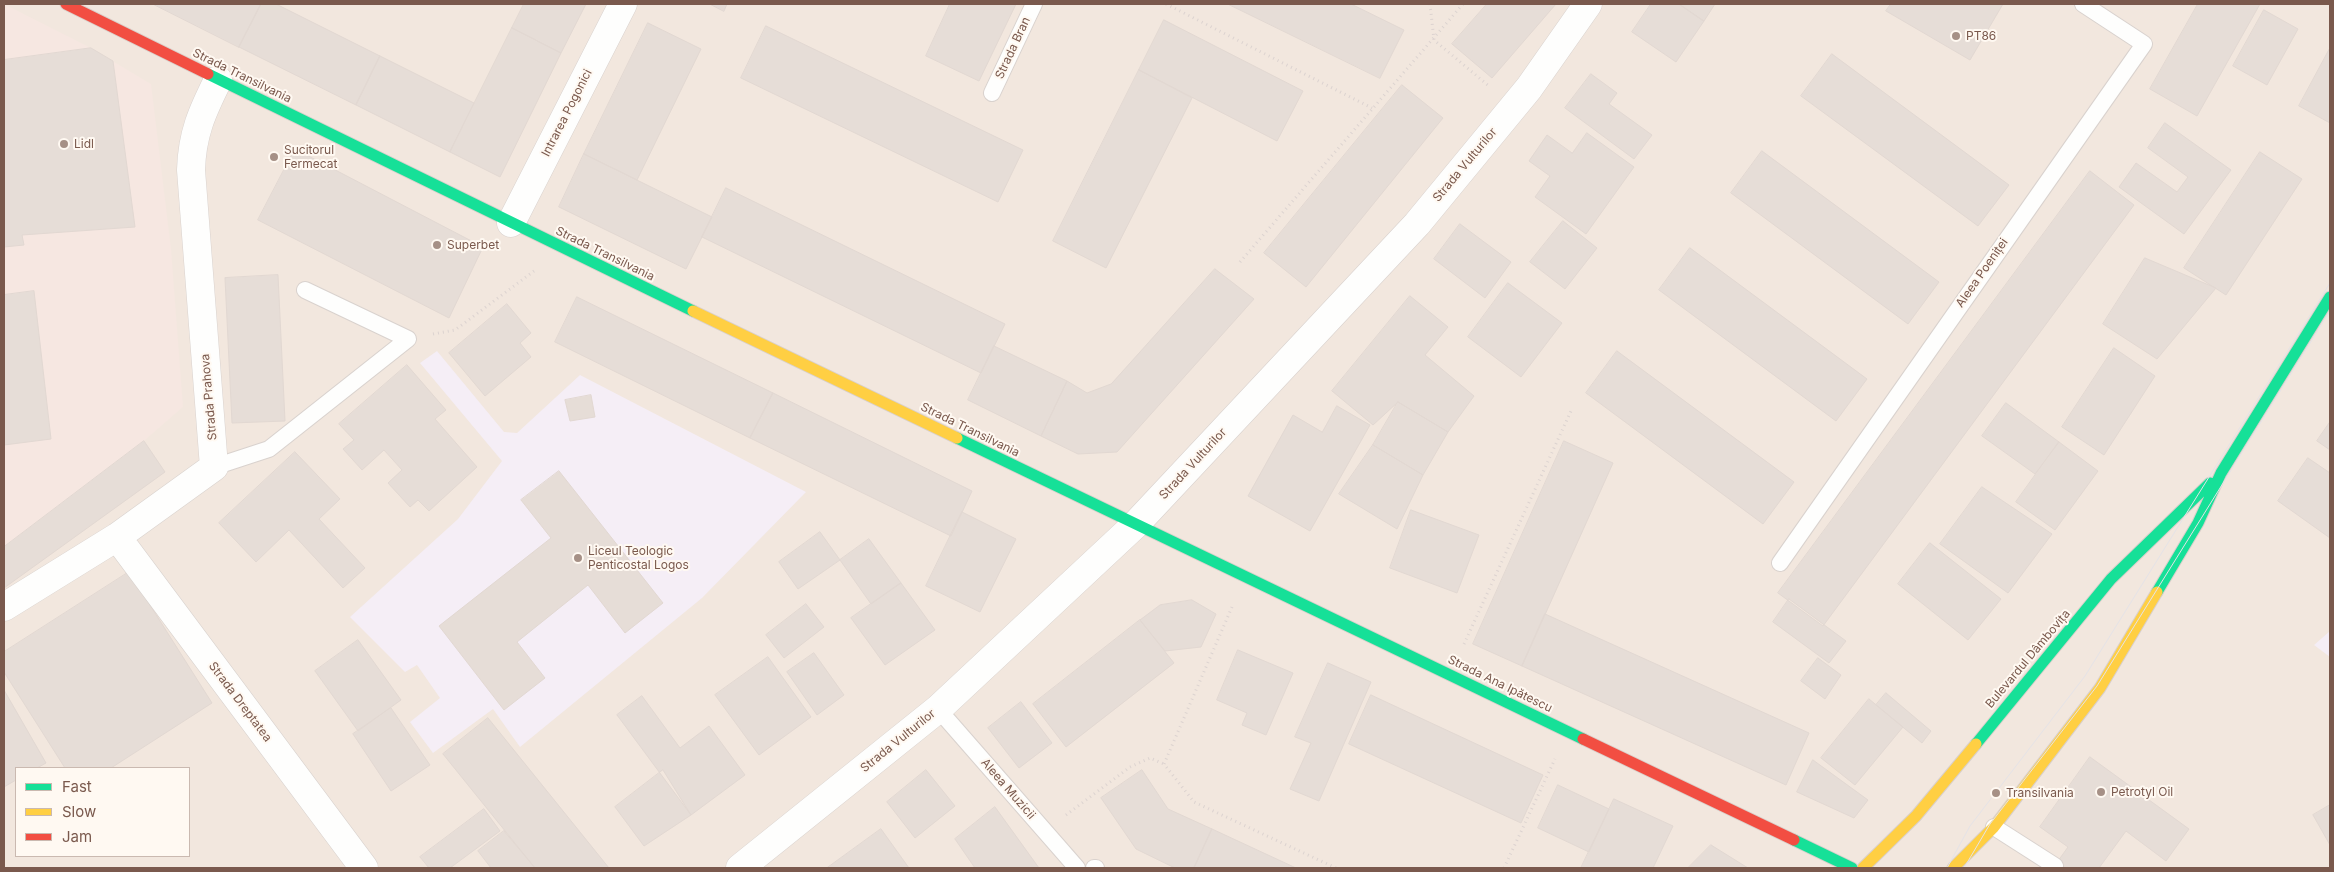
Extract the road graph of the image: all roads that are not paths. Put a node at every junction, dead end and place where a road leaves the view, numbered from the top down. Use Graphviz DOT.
graph roads {
  1 [pos="68,4"];
  2 [pos="623,4"];
  3 [pos="1034,4"];
  4 [pos="1588,4"];
  5 [pos="2083,4"];
  6 [pos="218,80"];
  7 [pos="992,93"];
  8 [pos="510,223"];
  9 [pos="305,290"];
  10 [pos="2330,297"];
  11 [pos="214,467"];
  12 [pos="2221,473"];
  13 [pos="1135,525"];
  14 [pos="117,536"];
  15 [pos="1780,563"];
  16 [pos="4,607"];
  17 [pos="938,709"];
  18 [pos="1994,826"];
  19 [pos="2054,866"];
  20 [pos="364,868"];
  21 [pos="740,868"];
  22 [pos="1077,868"];
  23 [pos="1852,868"];
  24 [pos="1863,868"];
  25 [pos="1952,868"];
  1 -- 6 [label="street, Strada Transilvania"];
  2 -- 8 [label="street, Intrarea Pogonici"];
  3 -- 7 [label="lane, Strada Bran"];
  4 -- 13 [label="street, Strada Vulturilor"];
  5 -- 15 [label="lane, Aleea Poeniței"];
  6 -- 8 [label="street, Strada Transilvania"];
  6 -- 11 [label="street, Strada Prahova"];
  8 -- 13 [label="street, Strada Transilvania"];
  9 -- 11 [label="lane"];
  10 -- 12 [label="street, Bulevardul Dâmbovița"];
  11 -- 14 [label="street"];
  12 -- 18 [label="street, Bulevardul Dâmbovița"];
  12 -- 24 [label="street, Bulevardul Dâmbovița"];
  13 -- 17 [label="street, Strada Vulturilor"];
  13 -- 23 [label="street, Strada Ana Ipătescu"];
  14 -- 16 [label="street"];
  14 -- 20 [label="street, Strada Dreptatea"];
  17 -- 21 [label="street, Strada Vulturilor"];
  17 -- 22 [label="lane, Aleea Muzicii"];
  18 -- 19 [label="lane"];
  18 -- 25 [label="street, Bulevardul Dâmbovița"];
}
